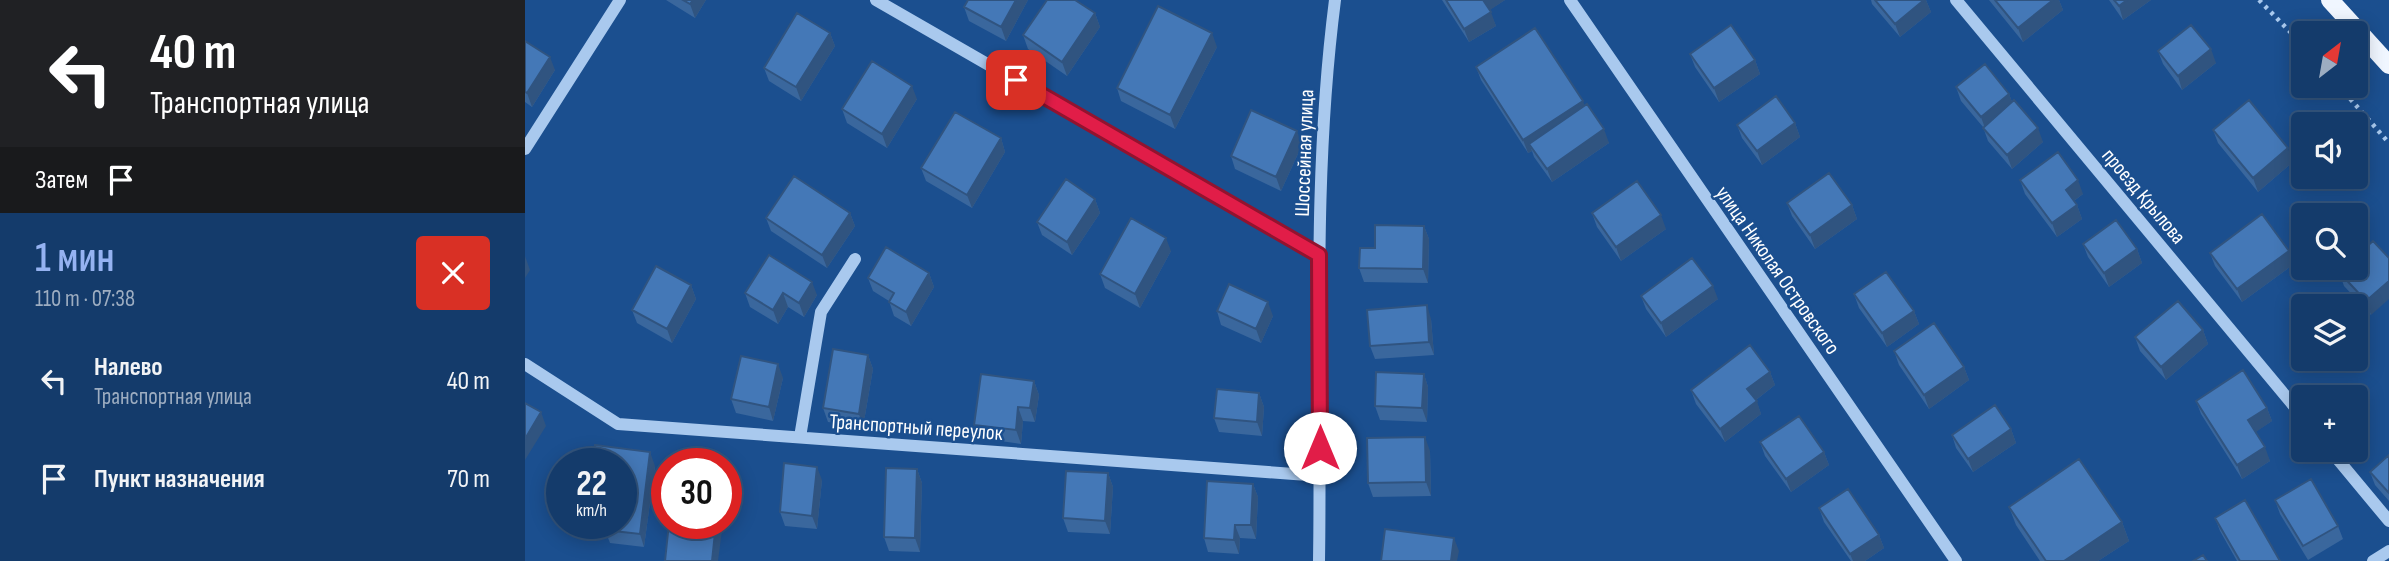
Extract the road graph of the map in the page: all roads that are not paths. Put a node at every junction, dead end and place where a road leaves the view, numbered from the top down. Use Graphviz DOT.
graph roads {
  1 [pos="620,0"];
  2 [pos="876,0"];
  3 [pos="1335,0"];
  4 [pos="1570,0"];
  5 [pos="1956,0"];
  6 [pos="2330,0"];
  7 [pos="2389,65"];
  8 [pos="525,149"];
  9 [pos="1319,255"];
  10 [pos="855,259"];
  11 [pos="525,364"];
  12 [pos="2291,403"];
  13 [pos="800,437"];
  14 [pos="2340,462"];
  15 [pos="1321,476"];
  16 [pos="2389,521"];
  17 [pos="2389,551"];
  18 [pos="1319,561"];
  19 [pos="1956,561"];
  20 [pos="2373,561"];
  1 -- 8 [label="street"];
  2 -- 9 [label="street"];
  3 -- 9 [label="street, Шоссейная улица"];
  4 -- 19 [label="street, улица Николая Островского"];
  5 -- 12 [label="street, проезд Крылова"];
  6 -- 7 [label="main road"];
  9 -- 15 [label="street, Шоссейная улица"];
  10 -- 13 [label="street"];
  11 -- 13 [label="street, Транспортный переулок"];
  13 -- 15 [label="street, Транспортный переулок"];
  14 -- 16 [label="street"];
  15 -- 18 [label="street, Шоссейная улица"];
  17 -- 20 [label="street"];
}
